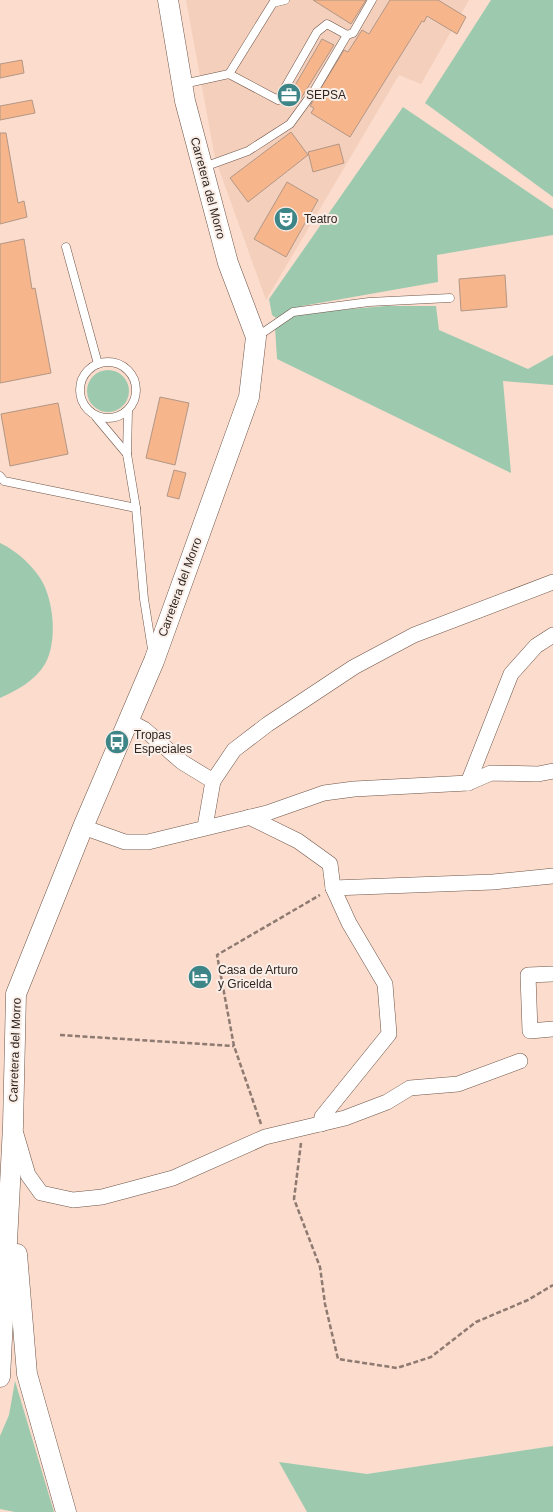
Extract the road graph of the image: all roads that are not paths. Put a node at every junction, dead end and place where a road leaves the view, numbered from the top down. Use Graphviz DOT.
graph roads {
  1 [pos="168,0"];
  2 [pos="285,0"];
  3 [pos="372,0"];
  4 [pos="347,35"];
  5 [pos="229,74"];
  6 [pos="182,85"];
  7 [pos="202,168"];
  8 [pos="66,247"];
  9 [pos="450,298"];
  10 [pos="256,337"];
  11 [pos="98,364"];
  12 [pos="128,411"];
  13 [pos="95,415"];
  14 [pos="127,454"];
  15 [pos="0,476"];
  16 [pos="136,508"];
  17 [pos="553,582"];
  18 [pos="553,635"];
  19 [pos="154,661"];
  20 [pos="129,721"];
  21 [pos="553,771"];
  22 [pos="214,780"];
  23 [pos="468,783"];
  24 [pos="249,817"];
  25 [pos="83,827"];
  26 [pos="206,827"];
  27 [pos="553,876"];
  28 [pos="332,888"];
  29 [pos="553,974"];
  30 [pos="553,1029"];
  31 [pos="520,1062"];
  32 [pos="321,1124"];
  33 [pos="13,1126"];
  34 [pos="6,1160"];
  35 [pos="0,1377"];
  36 [pos="66,1512"];
  1 -- 6 [label="main road, Carretera del Morro"];
  2 -- 5 [label="lane"];
  3 -- 4 [label="lane"];
  4 -- 5 [label="lane"];
  4 -- 7 [label="lane"];
  5 -- 6 [label="lane"];
  6 -- 7 [label="main road, Carretera del Morro"];
  7 -- 10 [label="main road, Carretera del Morro"];
  8 -- 11 [label="lane"];
  9 -- 10 [label="lane"];
  10 -- 19 [label="main road, Carretera del Morro"];
  11 -- 12 [label="lane"];
  11 -- 13 [label="lane"];
  12 -- 13 [label="lane"];
  12 -- 14 [label="lane"];
  13 -- 14 [label="lane"];
  14 -- 16 [label="lane"];
  15 -- 16 [label="lane"];
  16 -- 19 [label="lane"];
  17 -- 22 [label="street"];
  18 -- 23 [label="street"];
  19 -- 20 [label="main road, Carretera del Morro"];
  20 -- 22 [label="street"];
  20 -- 25 [label="main road, Carretera del Morro"];
  21 -- 23 [label="street"];
  22 -- 26 [label="street"];
  23 -- 24 [label="street"];
  24 -- 26 [label="street"];
  24 -- 28 [label="street"];
  25 -- 26 [label="street"];
  25 -- 33 [label="main road, Carretera del Morro"];
  27 -- 28 [label="street"];
  28 -- 32 [label="street"];
  29 -- 30 [label="street"];
  31 -- 32 [label="street"];
  32 -- 33 [label="street"];
  33 -- 34 [label="main road, Carretera del Morro"];
  34 -- 35 [label="main road, Carretera del Morro"];
  34 -- 36 [label="main road, Carretera del Morro"];
}
